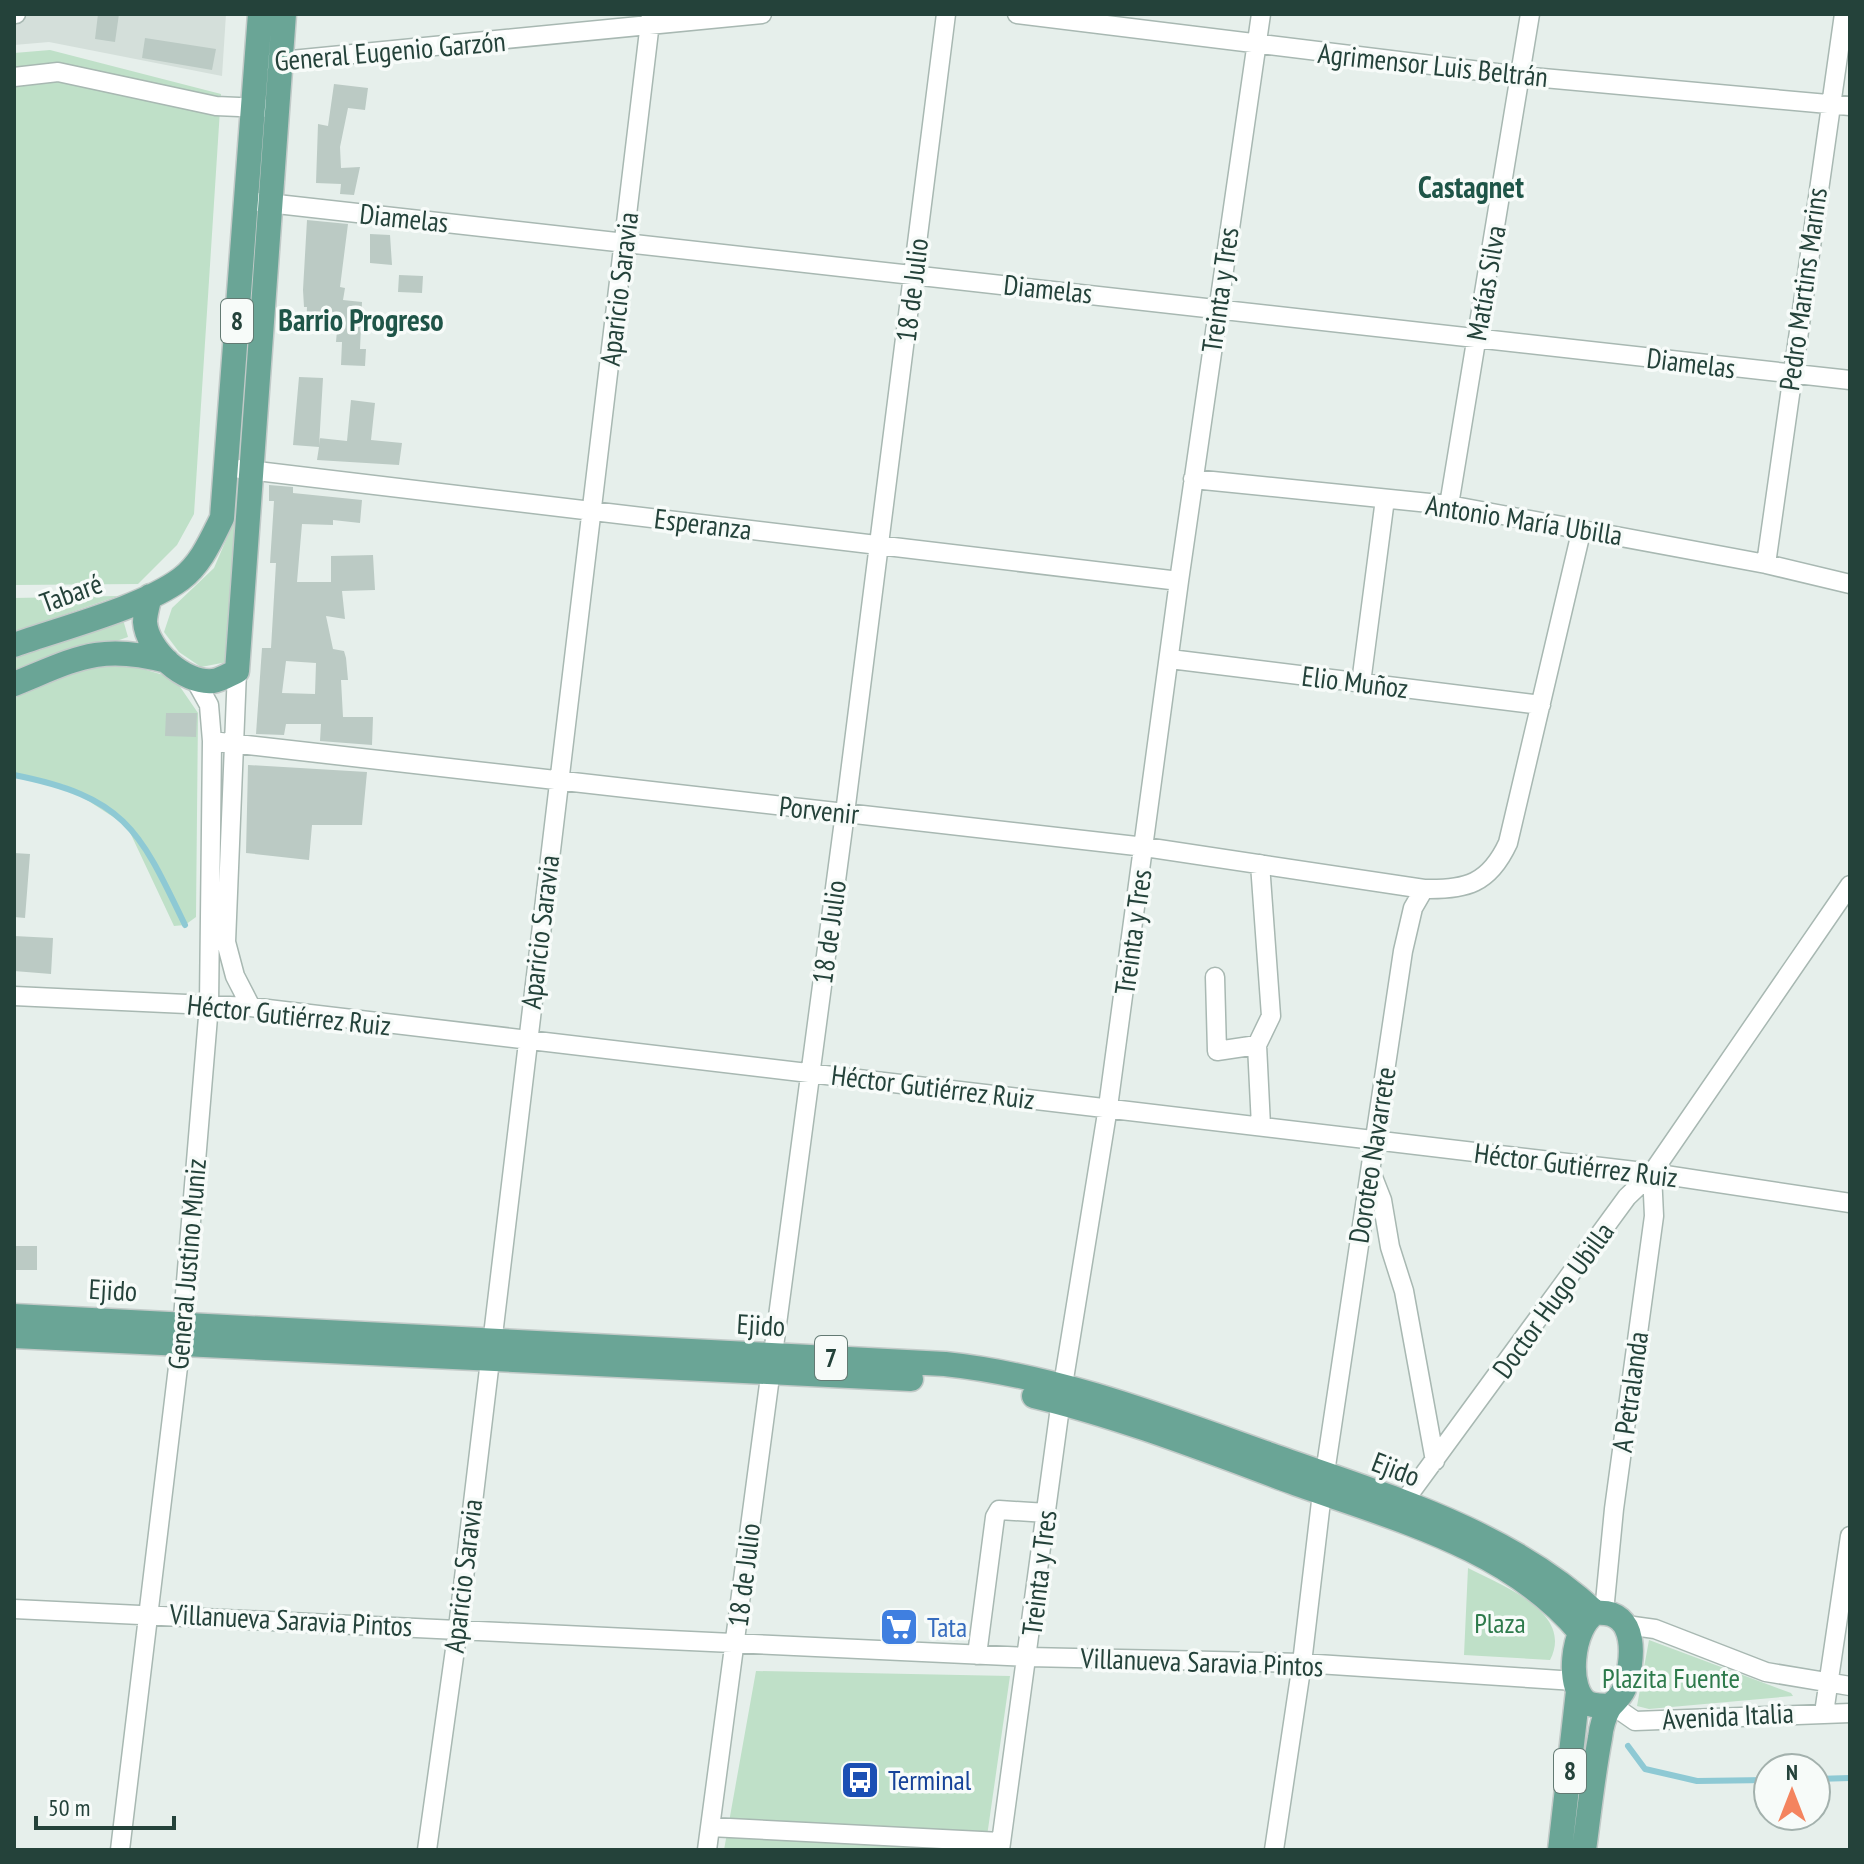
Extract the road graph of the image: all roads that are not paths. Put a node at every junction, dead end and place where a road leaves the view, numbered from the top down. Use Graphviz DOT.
graph roads {
  1 [pos="260,14"];
  2 [pos="284,14"];
  3 [pos="762,14"];
  4 [pos="946,14"];
  5 [pos="1017,14"];
  6 [pos="1261,14"];
  7 [pos="1530,14"];
  8 [pos="1844,14"];
  9 [pos="651,20"];
  10 [pos="1257,46"];
  11 [pos="269,63"];
  12 [pos="1521,76"];
  13 [pos="14,77"];
  14 [pos="1831,104"];
  15 [pos="1850,106"];
  16 [pos="253,107"];
  17 [pos="278,109"];
  18 [pos="245,201"];
  19 [pos="272,203"];
  20 [pos="624,242"];
  21 [pos="914,273"];
  22 [pos="1217,308"];
  23 [pos="1477,338"];
  24 [pos="1790,374"];
  25 [pos="1850,380"];
  26 [pos="227,467"];
  27 [pos="253,471"];
  28 [pos="1193,479"];
  29 [pos="1385,499"];
  30 [pos="1449,505"];
  31 [pos="593,510"];
  32 [pos="1582,528"];
  33 [pos="878,545"];
  34 [pos="1766,564"];
  35 [pos="1179,581"];
  36 [pos="1850,584"];
  37 [pos="150,596"];
  38 [pos="14,645"];
  39 [pos="1170,659"];
  40 [pos="167,661"];
  41 [pos="237,671"];
  42 [pos="194,678"];
  43 [pos="1361,683"];
  44 [pos="14,684"];
  45 [pos="1541,705"];
  46 [pos="212,741"];
  47 [pos="235,744"];
  48 [pos="558,780"];
  49 [pos="845,813"];
  50 [pos="1145,847"];
  51 [pos="1260,864"];
  52 [pos="1850,885"];
  53 [pos="1424,889"];
  54 [pos="1215,977"];
  55 [pos="14,996"];
  56 [pos="209,1005"];
  57 [pos="251,1007"];
  58 [pos="526,1041"];
  59 [pos="1257,1045"];
  60 [pos="810,1073"];
  61 [pos="1108,1107"];
  62 [pos="1261,1126"];
  63 [pos="1374,1142"];
  64 [pos="1370,1168"];
  65 [pos="1652,1173"];
  66 [pos="1850,1203"];
  67 [pos="14,1316"];
  68 [pos="182,1333"];
  69 [pos="14,1336"];
  70 [pos="490,1349"];
  71 [pos="770,1364"];
  72 [pos="1062,1394"];
  73 [pos="1435,1461"];
  74 [pos="1323,1484"];
  75 [pos="1398,1511"];
  76 [pos="1047,1513"];
  77 [pos="1850,1536"];
  78 [pos="14,1609"];
  79 [pos="1600,1612"];
  80 [pos="149,1613"];
  81 [pos="1626,1625"];
  82 [pos="458,1628"];
  83 [pos="1579,1631"];
  84 [pos="736,1642"];
  85 [pos="977,1655"];
  86 [pos="1028,1657"];
  87 [pos="1302,1663"];
  88 [pos="1829,1685"];
  89 [pos="1577,1686"];
  90 [pos="1850,1686"];
  91 [pos="1611,1705"];
  92 [pos="1824,1713"];
  93 [pos="1850,1713"];
  94 [pos="710,1827"];
  95 [pos="1001,1846"];
  96 [pos="120,1850"];
  97 [pos="427,1850"];
  98 [pos="707,1850"];
  99 [pos="1274,1850"];
  100 [pos="1560,1850"];
  101 [pos="1584,1850"];
  1 -- 11 [label="main road, 8"];
  2 -- 11 [label="main road, 8"];
  3 -- 9 [label="street, General Eugenio Garzón"];
  4 -- 21 [label="street, 18 de Julio"];
  5 -- 10 [label="street, Agrimensor Luis Beltrán"];
  6 -- 10 [label="street, Treinta y Tres"];
  7 -- 12 [label="street, Matías Silva"];
  8 -- 14 [label="street, Pedro Martins Marins"];
  9 -- 11 [label="street, General Eugenio Garzón"];
  9 -- 20 [label="street, Aparicio Saravia"];
  10 -- 12 [label="street, Agrimensor Luis Beltrán"];
  10 -- 22 [label="street, Treinta y Tres"];
  11 -- 16 [label="main road, 8"];
  11 -- 17 [label="main road, 8"];
  12 -- 14 [label="street, Agrimensor Luis Beltrán"];
  12 -- 23 [label="street, Matías Silva"];
  13 -- 16 [label="street"];
  14 -- 15 [label="street, Agrimensor Luis Beltrán"];
  14 -- 24 [label="street, Pedro Martins Marins"];
  16 -- 17 [label="street"];
  16 -- 18 [label="main road, 8"];
  17 -- 19 [label="main road, 8"];
  18 -- 19 [label="street, Diamelas"];
  18 -- 26 [label="main road, 8"];
  19 -- 20 [label="street, Diamelas"];
  19 -- 27 [label="main road, 8"];
  20 -- 21 [label="street, Diamelas"];
  20 -- 31 [label="street, Aparicio Saravia"];
  21 -- 22 [label="street, Diamelas"];
  21 -- 33 [label="street, 18 de Julio"];
  22 -- 23 [label="street, Diamelas"];
  22 -- 28 [label="street, Treinta y Tres"];
  23 -- 24 [label="street, Diamelas"];
  23 -- 30 [label="street, Matías Silva"];
  24 -- 25 [label="street, Diamelas"];
  24 -- 34 [label="street, Pedro Martins Marins"];
  26 -- 27 [label="street, Esperanza"];
  26 -- 37 [label="main road, 8"];
  27 -- 31 [label="street, Esperanza"];
  27 -- 41 [label="main road, 8"];
  28 -- 29 [label="street, Antonio María Ubilla"];
  28 -- 35 [label="street, Treinta y Tres"];
  29 -- 30 [label="street, Antonio María Ubilla"];
  29 -- 43 [label="street"];
  30 -- 32 [label="street, Antonio María Ubilla"];
  31 -- 33 [label="street, Esperanza"];
  31 -- 48 [label="street, Aparicio Saravia"];
  32 -- 34 [label="street, Antonio María Ubilla"];
  32 -- 45 [label="street"];
  33 -- 35 [label="street, Esperanza"];
  33 -- 49 [label="street, 18 de Julio"];
  34 -- 36 [label="street, Antonio María Ubilla"];
  35 -- 39 [label="street, Treinta y Tres"];
  37 -- 38 [label="main road, Tabaré / 8"];
  37 -- 40 [label="main road"];
  39 -- 43 [label="street, Elio Muñoz"];
  39 -- 50 [label="street, Treinta y Tres"];
  40 -- 42 [label="main road"];
  40 -- 44 [label="main road"];
  41 -- 42 [label="main road"];
  41 -- 47 [label="street"];
  42 -- 46 [label="street, General Justino Muniz"];
  43 -- 45 [label="street, Elio Muñoz"];
  45 -- 53 [label="street"];
  46 -- 47 [label="street, Porvenir"];
  46 -- 56 [label="street, General Justino Muniz"];
  47 -- 48 [label="street, Porvenir"];
  47 -- 57 [label="street"];
  48 -- 49 [label="street, Porvenir"];
  48 -- 58 [label="street, Aparicio Saravia"];
  49 -- 50 [label="street, Porvenir"];
  49 -- 60 [label="street, 18 de Julio"];
  50 -- 51 [label="street, Porvenir"];
  50 -- 61 [label="street, Treinta y Tres"];
  51 -- 53 [label="street, Porvenir"];
  51 -- 59 [label="street"];
  52 -- 65 [label="street, Doctor Hugo Ubilla"];
  53 -- 63 [label="street, Doroteo Navarrete"];
  54 -- 59 [label="street"];
  55 -- 56 [label="street, Héctor Gutiérrez Ruiz"];
  56 -- 57 [label="street, Héctor Gutiérrez Ruiz"];
  56 -- 68 [label="street, General Justino Muniz"];
  57 -- 58 [label="street, Héctor Gutiérrez Ruiz"];
  58 -- 60 [label="street, Héctor Gutiérrez Ruiz"];
  58 -- 70 [label="street, Aparicio Saravia"];
  59 -- 62 [label="street"];
  60 -- 61 [label="street, Héctor Gutiérrez Ruiz"];
  60 -- 71 [label="street, 18 de Julio"];
  61 -- 62 [label="street, Héctor Gutiérrez Ruiz"];
  61 -- 72 [label="street, Treinta y Tres"];
  62 -- 63 [label="street, Héctor Gutiérrez Ruiz"];
  63 -- 64 [label="street, Doroteo Navarrete"];
  63 -- 65 [label="street, Héctor Gutiérrez Ruiz"];
  64 -- 73 [label="street"];
  64 -- 74 [label="street, Doroteo Navarrete"];
  65 -- 66 [label="street, Héctor Gutiérrez Ruiz"];
  65 -- 73 [label="street, Doctor Hugo Ubilla"];
  65 -- 79 [label="street, A Petralanda"];
  67 -- 68 [label="main road, Ejido / 7"];
  68 -- 69 [label="main road, Ejido / 7"];
  68 -- 70 [label="main road, Ejido / 7"];
  68 -- 80 [label="street, General Justino Muniz"];
  70 -- 71 [label="main road, Ejido / 7"];
  70 -- 82 [label="street, Aparicio Saravia"];
  71 -- 72 [label="main road, Ejido / 7"];
  71 -- 84 [label="street, 18 de Julio"];
  72 -- 74 [label="main road, Ejido / 7"];
  72 -- 76 [label="street, Treinta y Tres"];
  73 -- 75 [label="street, Doctor Hugo Ubilla"];
  74 -- 75 [label="main road, Ejido / 7"];
  74 -- 87 [label="street, Doroteo Navarrete"];
  75 -- 79 [label="main road, Ejido / 7"];
  75 -- 83 [label="main road, Ejido / 7"];
  76 -- 85 [label="street"];
  76 -- 86 [label="street, Treinta y Tres"];
  77 -- 88 [label="street"];
  78 -- 80 [label="street, Villanueva Saravia Pintos"];
  79 -- 81 [label="main road, Ejido"];
  79 -- 83 [label="main road"];
  80 -- 82 [label="street, Villanueva Saravia Pintos"];
  80 -- 96 [label="street, General Justino Muniz"];
  81 -- 88 [label="street, Avenida Italia"];
  81 -- 91 [label="main road"];
  82 -- 84 [label="street, Villanueva Saravia Pintos"];
  82 -- 97 [label="street, Aparicio Saravia"];
  83 -- 89 [label="main road"];
  84 -- 85 [label="street, Villanueva Saravia Pintos"];
  84 -- 94 [label="street, 18 de Julio"];
  85 -- 86 [label="street, Villanueva Saravia Pintos"];
  86 -- 87 [label="street, Villanueva Saravia Pintos"];
  86 -- 95 [label="street, Treinta y Tres"];
  87 -- 89 [label="street, Villanueva Saravia Pintos"];
  87 -- 99 [label="street, Doroteo Navarrete"];
  88 -- 90 [label="street, Avenida Italia"];
  88 -- 92 [label="street"];
  89 -- 91 [label="main road"];
  89 -- 100 [label="main road, 8"];
  91 -- 92 [label="street, Avenida Italia"];
  91 -- 101 [label="main road, 8"];
  92 -- 93 [label="street, Avenida Italia"];
  94 -- 95 [label="street"];
  94 -- 98 [label="street, 18 de Julio"];
}
